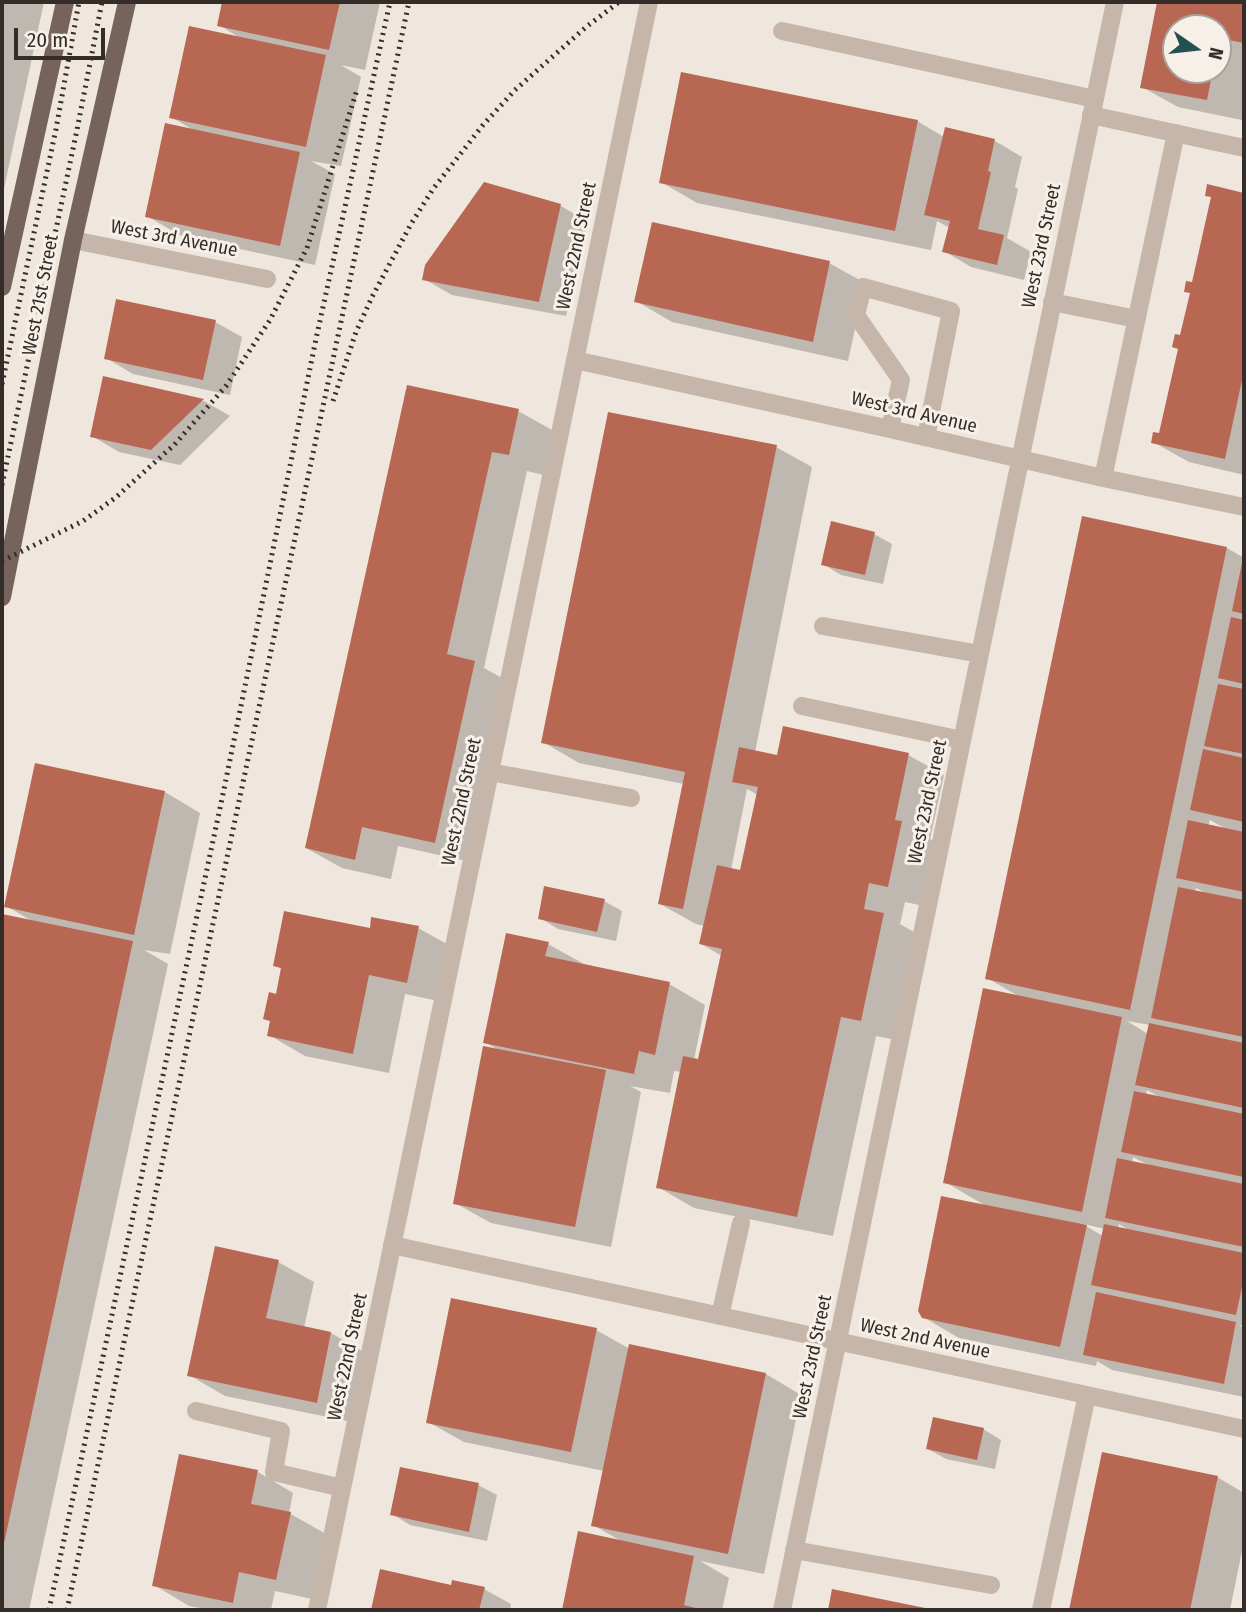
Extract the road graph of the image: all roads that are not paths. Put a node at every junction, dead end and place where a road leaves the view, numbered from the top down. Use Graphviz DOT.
graph roads {
  1 [pos="65,2"];
  2 [pos="127,2"];
  3 [pos="649,2"];
  4 [pos="1115,2"];
  5 [pos="782,31"];
  6 [pos="1093,107"];
  7 [pos="1176,133"];
  8 [pos="1244,148"];
  9 [pos="7,234"];
  10 [pos="73,240"];
  11 [pos="267,279"];
  12 [pos="2,286"];
  13 [pos="1052,302"];
  14 [pos="1137,319"];
  15 [pos="575,360"];
  16 [pos="890,429"];
  17 [pos="926,437"];
  18 [pos="1020,459"];
  19 [pos="1103,478"];
  20 [pos="1244,506"];
  21 [pos="2,597"];
  22 [pos="822,626"];
  23 [pos="980,654"];
  24 [pos="802,706"];
  25 [pos="962,740"];
  26 [pos="490,772"];
  27 [pos="631,798"];
  28 [pos="741,1223"];
  29 [pos="392,1245"];
  30 [pos="720,1316"];
  31 [pos="837,1341"];
  32 [pos="1087,1395"];
  33 [pos="196,1411"];
  34 [pos="1244,1429"];
  35 [pos="342,1488"];
  36 [pos="794,1550"];
  37 [pos="991,1586"];
  38 [pos="317,1610"];
  39 [pos="782,1610"];
  40 [pos="1041,1610"];
  1 -- 9 [label="main road, West 21st Street"];
  2 -- 10 [label="main road, West 21st Street"];
  3 -- 15 [label="street, West 22nd Street"];
  4 -- 6 [label="street, West 23rd Street"];
  5 -- 6 [label="street"];
  6 -- 7 [label="street"];
  6 -- 13 [label="street, West 23rd Street"];
  7 -- 8 [label="street"];
  7 -- 14 [label="street"];
  9 -- 12 [label="main road, West 21st Street"];
  10 -- 11 [label="street, West 3rd Avenue"];
  10 -- 21 [label="main road, West 21st Street"];
  13 -- 14 [label="street"];
  13 -- 18 [label="street, West 23rd Street"];
  14 -- 19 [label="street"];
  15 -- 16 [label="street, West 3rd Avenue"];
  15 -- 26 [label="street, West 22nd Street"];
  16 -- 17 [label="street, West 3rd Avenue"];
  16 -- 17 [label="street"];
  17 -- 18 [label="street, West 3rd Avenue"];
  18 -- 19 [label="street, West 3rd Avenue"];
  18 -- 23 [label="street, West 23rd Street"];
  19 -- 20 [label="street, West 3rd Avenue"];
  22 -- 23 [label="street"];
  23 -- 25 [label="street, West 23rd Street"];
  24 -- 25 [label="street"];
  25 -- 31 [label="street, West 23rd Street"];
  26 -- 27 [label="street"];
  26 -- 29 [label="street, West 22nd Street"];
  28 -- 30 [label="street"];
  29 -- 30 [label="street, West 2nd Avenue"];
  29 -- 35 [label="street, West 22nd Street"];
  30 -- 31 [label="street, West 2nd Avenue"];
  31 -- 32 [label="street, West 2nd Avenue"];
  31 -- 36 [label="street, West 23rd Street"];
  32 -- 34 [label="street, West 2nd Avenue"];
  32 -- 40 [label="street"];
  33 -- 35 [label="street"];
  35 -- 38 [label="street, West 22nd Street"];
  36 -- 37 [label="street"];
  36 -- 39 [label="street, West 23rd Street"];
}
